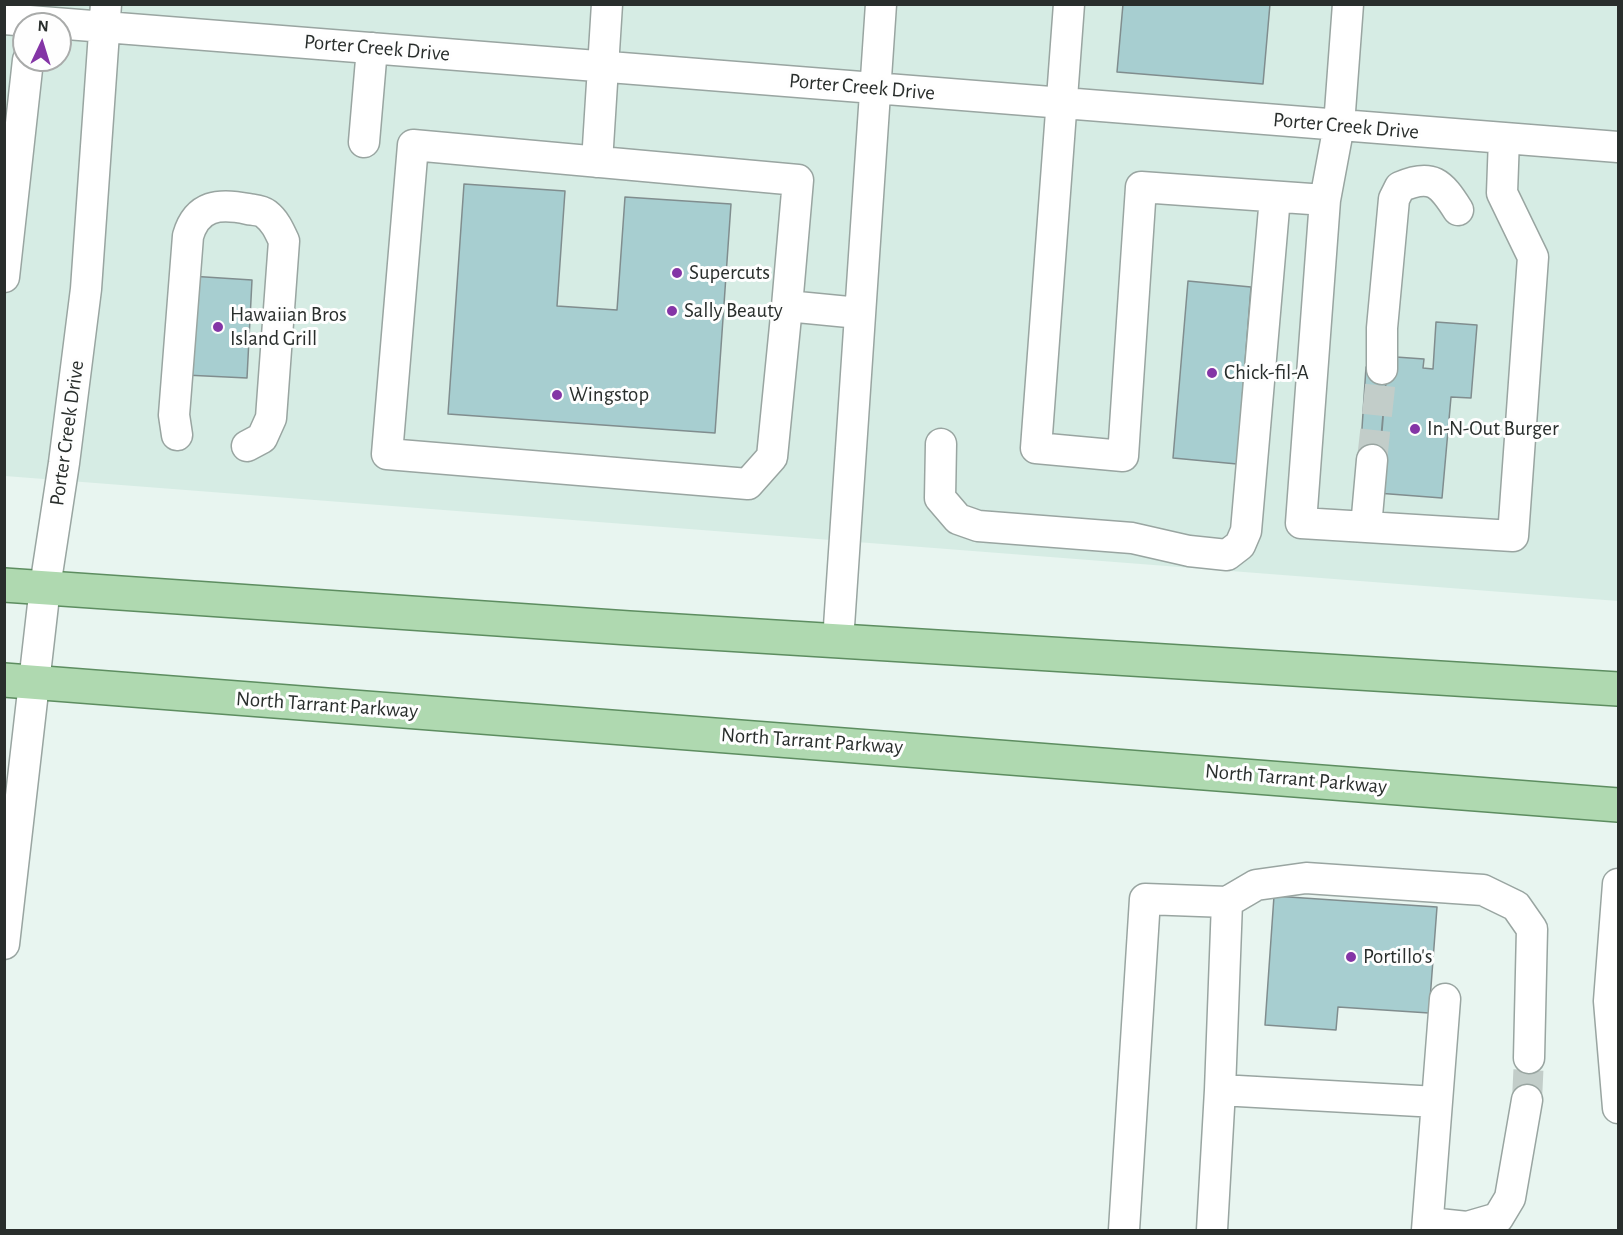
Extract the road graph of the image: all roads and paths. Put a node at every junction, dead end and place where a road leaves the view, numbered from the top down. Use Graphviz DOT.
graph roads {
  1 [pos="607,4"];
  2 [pos="882,4"];
  3 [pos="1069,4"];
  4 [pos="1348,4"];
  5 [pos="72,16"];
  6 [pos="106,16"];
  7 [pos="372,48"];
  8 [pos="602,66"];
  9 [pos="27,72"];
  10 [pos="874,88"];
  11 [pos="1063,103"];
  12 [pos="1339,125"];
  13 [pos="1504,138"];
  14 [pos="364,142"];
  15 [pos="1618,147"];
  16 [pos="597,162"];
  17 [pos="1275,197"];
  18 [pos="1325,200"];
  19 [pos="1458,210"];
  20 [pos="4,276"];
  21 [pos="787,306"];
  22 [pos="859,313"];
  23 [pos="1382,369"];
  24 [pos="177,435"];
  25 [pos="941,444"];
  26 [pos="248,446"];
  27 [pos="1371,460"];
  28 [pos="1366,527"];
  29 [pos="4,585"];
  30 [pos="45,587"];
  31 [pos="837,641"];
  32 [pos="19,681"];
  33 [pos="1618,690"];
  34 [pos="1618,805"];
  35 [pos="1618,884"];
  36 [pos="1227,902"];
  37 [pos="4,944"];
  38 [pos="1445,999"];
  39 [pos="1529,1058"];
  40 [pos="1220,1090"];
  41 [pos="1527,1100"];
  42 [pos="1437,1102"];
  43 [pos="1618,1108"];
  44 [pos="1428,1227"];
  45 [pos="1124,1230"];
  46 [pos="1212,1230"];
  1 -- 8 [label="street"];
  2 -- 10 [label="street"];
  3 -- 11 [label="street"];
  4 -- 12 [label="street"];
  5 -- 6 [label="street, Porter Creek Drive"];
  6 -- 7 [label="street, Porter Creek Drive"];
  6 -- 30 [label="street, Porter Creek Drive"];
  7 -- 8 [label="street, Porter Creek Drive"];
  7 -- 14 [label="street"];
  8 -- 10 [label="street, Porter Creek Drive"];
  8 -- 16 [label="street"];
  9 -- 20 [label="street"];
  10 -- 11 [label="street, Porter Creek Drive"];
  10 -- 22 [label="street"];
  11 -- 12 [label="street, Porter Creek Drive"];
  11 -- 17 [label="street"];
  12 -- 13 [label="street, Porter Creek Drive"];
  12 -- 18 [label="street"];
  13 -- 15 [label="street, Porter Creek Drive"];
  13 -- 28 [label="street"];
  16 -- 21 [label="street"];
  16 -- 21 [label="street"];
  17 -- 18 [label="street"];
  17 -- 25 [label="street"];
  18 -- 28 [label="street"];
  19 -- 23 [label="street"];
  21 -- 22 [label="street"];
  22 -- 31 [label="street"];
  24 -- 26 [label="street"];
  27 -- 28 [label="street"];
  29 -- 30 [label="main road"];
  30 -- 31 [label="main road"];
  30 -- 32 [label="street, Porter Creek Drive"];
  31 -- 33 [label="main road"];
  32 -- 34 [label="main road, North Tarrant Parkway"];
  32 -- 37 [label="street, Porter Creek Drive"];
  35 -- 43 [label="street"];
  36 -- 39 [label="street"];
  36 -- 40 [label="street"];
  36 -- 45 [label="street"];
  38 -- 42 [label="street"];
  40 -- 42 [label="street"];
  40 -- 46 [label="street"];
  41 -- 44 [label="street"];
  42 -- 44 [label="street"];
}
